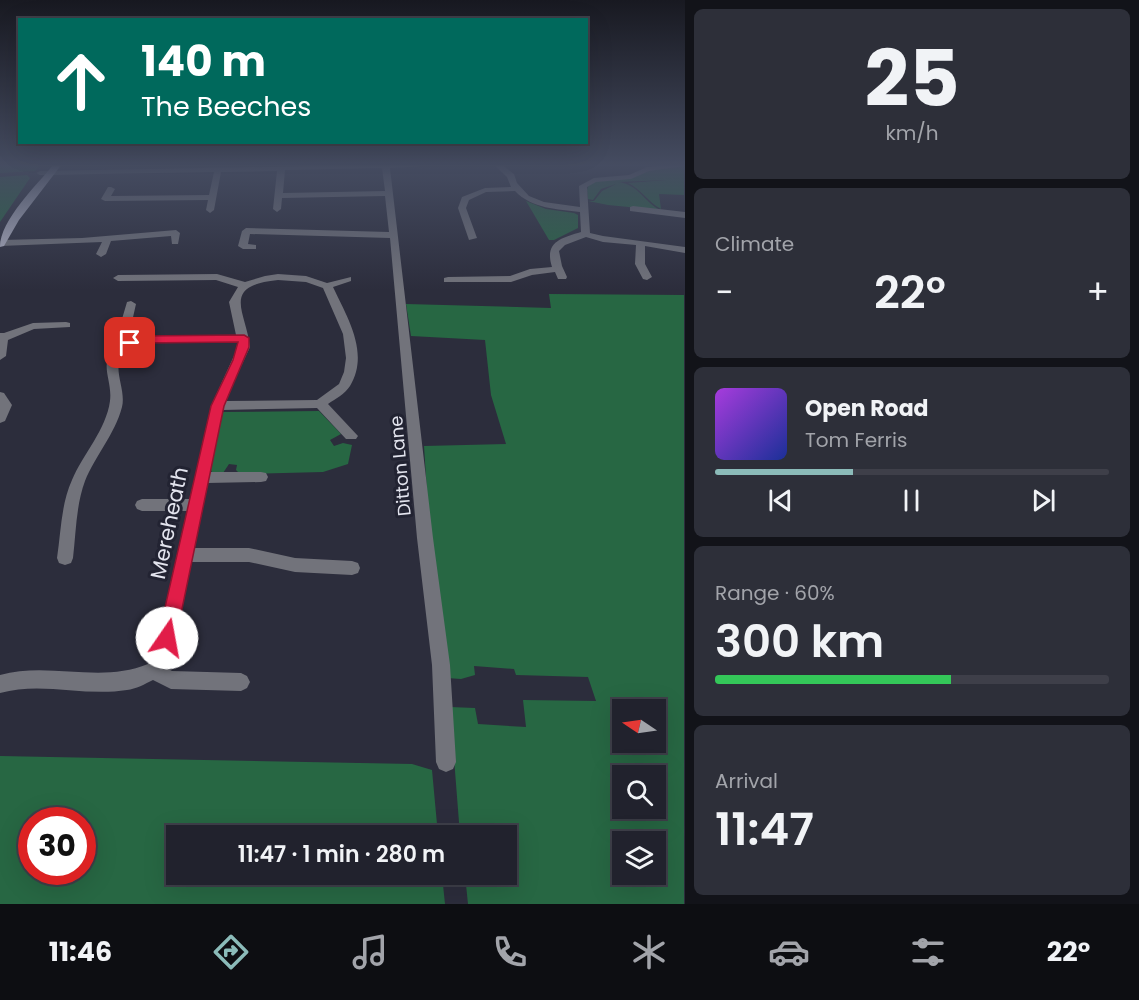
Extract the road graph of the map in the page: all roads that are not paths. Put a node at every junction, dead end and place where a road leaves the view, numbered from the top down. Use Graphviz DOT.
graph roads {
  1 [pos="19,206"];
  2 [pos="24,206"];
  3 [pos="211,206"];
  4 [pos="389,206"];
  5 [pos="463,206"];
  6 [pos="557,206"];
  7 [pos="584,206"];
  8 [pos="633,209"];
  9 [pos="210,210"];
  10 [pos="584,210"];
  11 [pos="684,215"];
  12 [pos="15,219"];
  13 [pos="320,221"];
  14 [pos="320,232"];
  15 [pos="586,234"];
  16 [pos="392,235"];
  17 [pos="108,238"];
  18 [pos="472,238"];
  19 [pos="175,242"];
  20 [pos="1,243"];
  21 [pos="641,243"];
  22 [pos="254,247"];
  23 [pos="684,250"];
  24 [pos="101,254"];
  25 [pos="647,277"];
  26 [pos="117,278"];
  27 [pos="347,279"];
  28 [pos="448,280"];
  29 [pos="246,286"];
  30 [pos="327,286"];
  31 [pos="131,304"];
  32 [pos="66,325"];
  33 [pos="1,337"];
  34 [pos="244,338"];
  35 [pos="130,343"];
  36 [pos="0,356"];
  37 [pos="0,396"];
  38 [pos="320,404"];
  39 [pos="217,406"];
  40 [pos="0,418"];
  41 [pos="351,436"];
  42 [pos="261,477"];
  43 [pos="201,478"];
  44 [pos="142,505"];
  45 [pos="196,505"];
  46 [pos="185,555"];
  47 [pos="65,558"];
  48 [pos="352,568"];
  49 [pos="154,671"];
  50 [pos="241,682"];
  51 [pos="0,684"];
  52 [pos="446,762"];
  1 -- 12 [label="main road"];
  2 -- 12 [label="main road"];
  3 -- 9 [label="street"];
  4 -- 16 [label="street, Ditton Lane"];
  5 -- 18 [label="street"];
  6 -- 10 [label="street"];
  7 -- 10 [label="street"];
  8 -- 11 [label="street"];
  10 -- 15 [label="street"];
  12 -- 20 [label="main road"];
  13 -- 14 [label="street"];
  14 -- 16 [label="street"];
  14 -- 22 [label="street"];
  15 -- 21 [label="street"];
  15 -- 28 [label="street"];
  16 -- 52 [label="street, Ditton Lane"];
  17 -- 19 [label="street"];
  17 -- 20 [label="street"];
  17 -- 24 [label="street"];
  21 -- 23 [label="street"];
  21 -- 25 [label="street"];
  26 -- 29 [label="street"];
  27 -- 30 [label="street"];
  29 -- 30 [label="street"];
  29 -- 34 [label="street"];
  30 -- 38 [label="street"];
  31 -- 35 [label="street"];
  32 -- 33 [label="street"];
  33 -- 36 [label="street"];
  34 -- 35 [label="street"];
  34 -- 39 [label="street, Mereheath"];
  35 -- 47 [label="street"];
  37 -- 40 [label="street"];
  38 -- 39 [label="street"];
  38 -- 41 [label="street"];
  39 -- 43 [label="street, Mereheath"];
  42 -- 43 [label="street"];
  43 -- 45 [label="street, Mereheath"];
  44 -- 45 [label="street"];
  45 -- 46 [label="street, Mereheath"];
  46 -- 48 [label="street"];
  46 -- 49 [label="street, Mereheath"];
  49 -- 50 [label="street"];
  49 -- 51 [label="street"];
}
